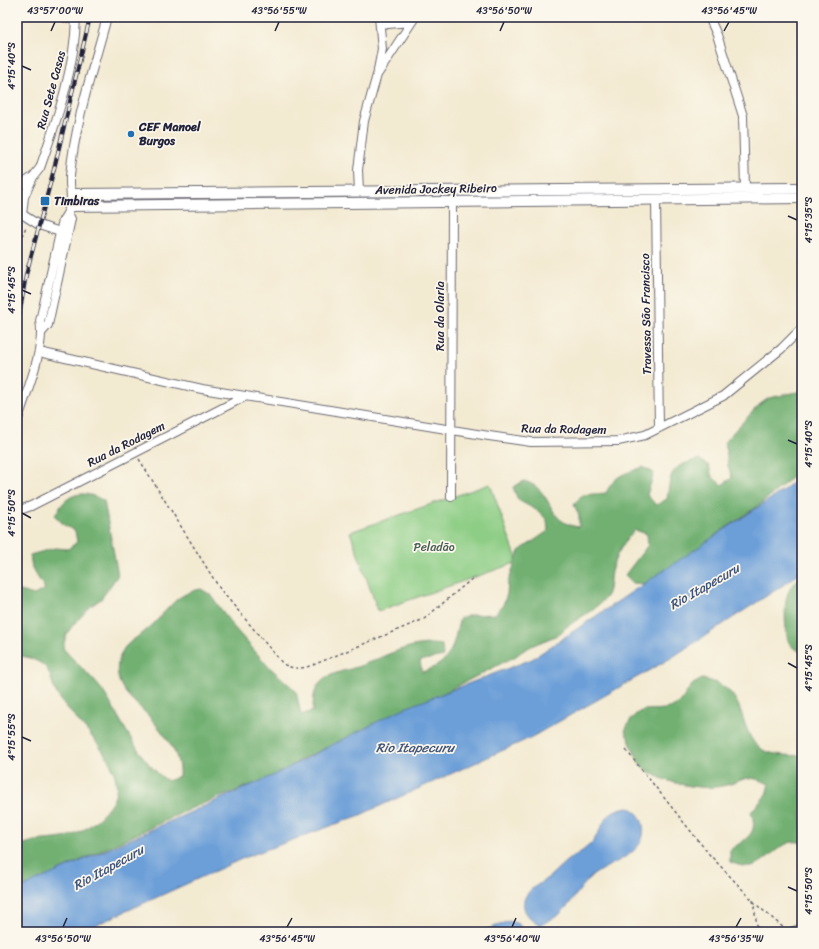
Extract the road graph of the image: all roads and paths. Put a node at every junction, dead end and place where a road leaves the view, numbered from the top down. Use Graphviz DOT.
graph roads {
  1 [pos="63,17"];
  2 [pos="107,17"];
  3 [pos="708,17"];
  4 [pos="76,19"];
  5 [pos="380,20"];
  6 [pos="413,20"];
  7 [pos="377,75"];
  8 [pos="33,177"];
  9 [pos="17,187"];
  10 [pos="745,188"];
  11 [pos="802,188"];
  12 [pos="359,191"];
  13 [pos="72,194"];
  14 [pos="802,198"];
  15 [pos="656,200"];
  16 [pos="452,202"];
  17 [pos="69,209"];
  18 [pos="20,213"];
  19 [pos="30,220"];
  20 [pos="60,232"];
  21 [pos="17,247"];
  22 [pos="802,328"];
  23 [pos="42,332"];
  24 [pos="39,352"];
  25 [pos="246,396"];
  26 [pos="17,422"];
  27 [pos="660,428"];
  28 [pos="452,430"];
  29 [pos="135,453"];
  30 [pos="451,497"];
  31 [pos="17,511"];
  32 [pos="473,578"];
  33 [pos="626,750"];
  34 [pos="753,900"];
  35 [pos="802,928"];
  36 [pos="758,932"];
  37 [pos="788,932"];
  38 [pos="792,932"];
  1 -- 4 [label="street"];
  2 -- 13 [label="street"];
  3 -- 10 [label="street"];
  4 -- 8 [label="street, Rua Sete Casas"];
  5 -- 6 [label="street"];
  5 -- 7 [label="street"];
  6 -- 7 [label="street"];
  7 -- 12 [label="street"];
  8 -- 9 [label="street"];
  8 -- 18 [label="street"];
  10 -- 11 [label="street, Avenida Jockey Ribeiro"];
  10 -- 12 [label="street, Avenida Jockey Ribeiro"];
  12 -- 13 [label="street, Avenida Jockey Ribeiro"];
  13 -- 17 [label="street"];
  14 -- 15 [label="street, Avenida Jockey Ribeiro"];
  15 -- 16 [label="street, Avenida Jockey Ribeiro"];
  15 -- 27 [label="street, Travessa São Francisco"];
  16 -- 17 [label="street, Avenida Jockey Ribeiro"];
  16 -- 28 [label="street, Rua da Olaria"];
  17 -- 20 [label="street"];
  17 -- 23 [label="street"];
  18 -- 19 [label="street"];
  19 -- 20 [label="street"];
  19 -- 21 [label="path"];
  20 -- 23 [label="street"];
  22 -- 27 [label="street, Rua da Rodagem"];
  23 -- 24 [label="street"];
  24 -- 25 [label="street, Rua da Rodagem"];
  24 -- 26 [label="street"];
  25 -- 28 [label="street, Rua da Rodagem"];
  25 -- 29 [label="street, Rua da Rodagem"];
  27 -- 28 [label="street, Rua da Rodagem"];
  28 -- 30 [label="street, Rua da Olaria"];
  29 -- 31 [label="street, Rua da Rodagem"];
  29 -- 32 [label="path"];
  33 -- 34 [label="path"];
  34 -- 36 [label="path"];
  34 -- 37 [label="path"];
  35 -- 38 [label="street"];
}
